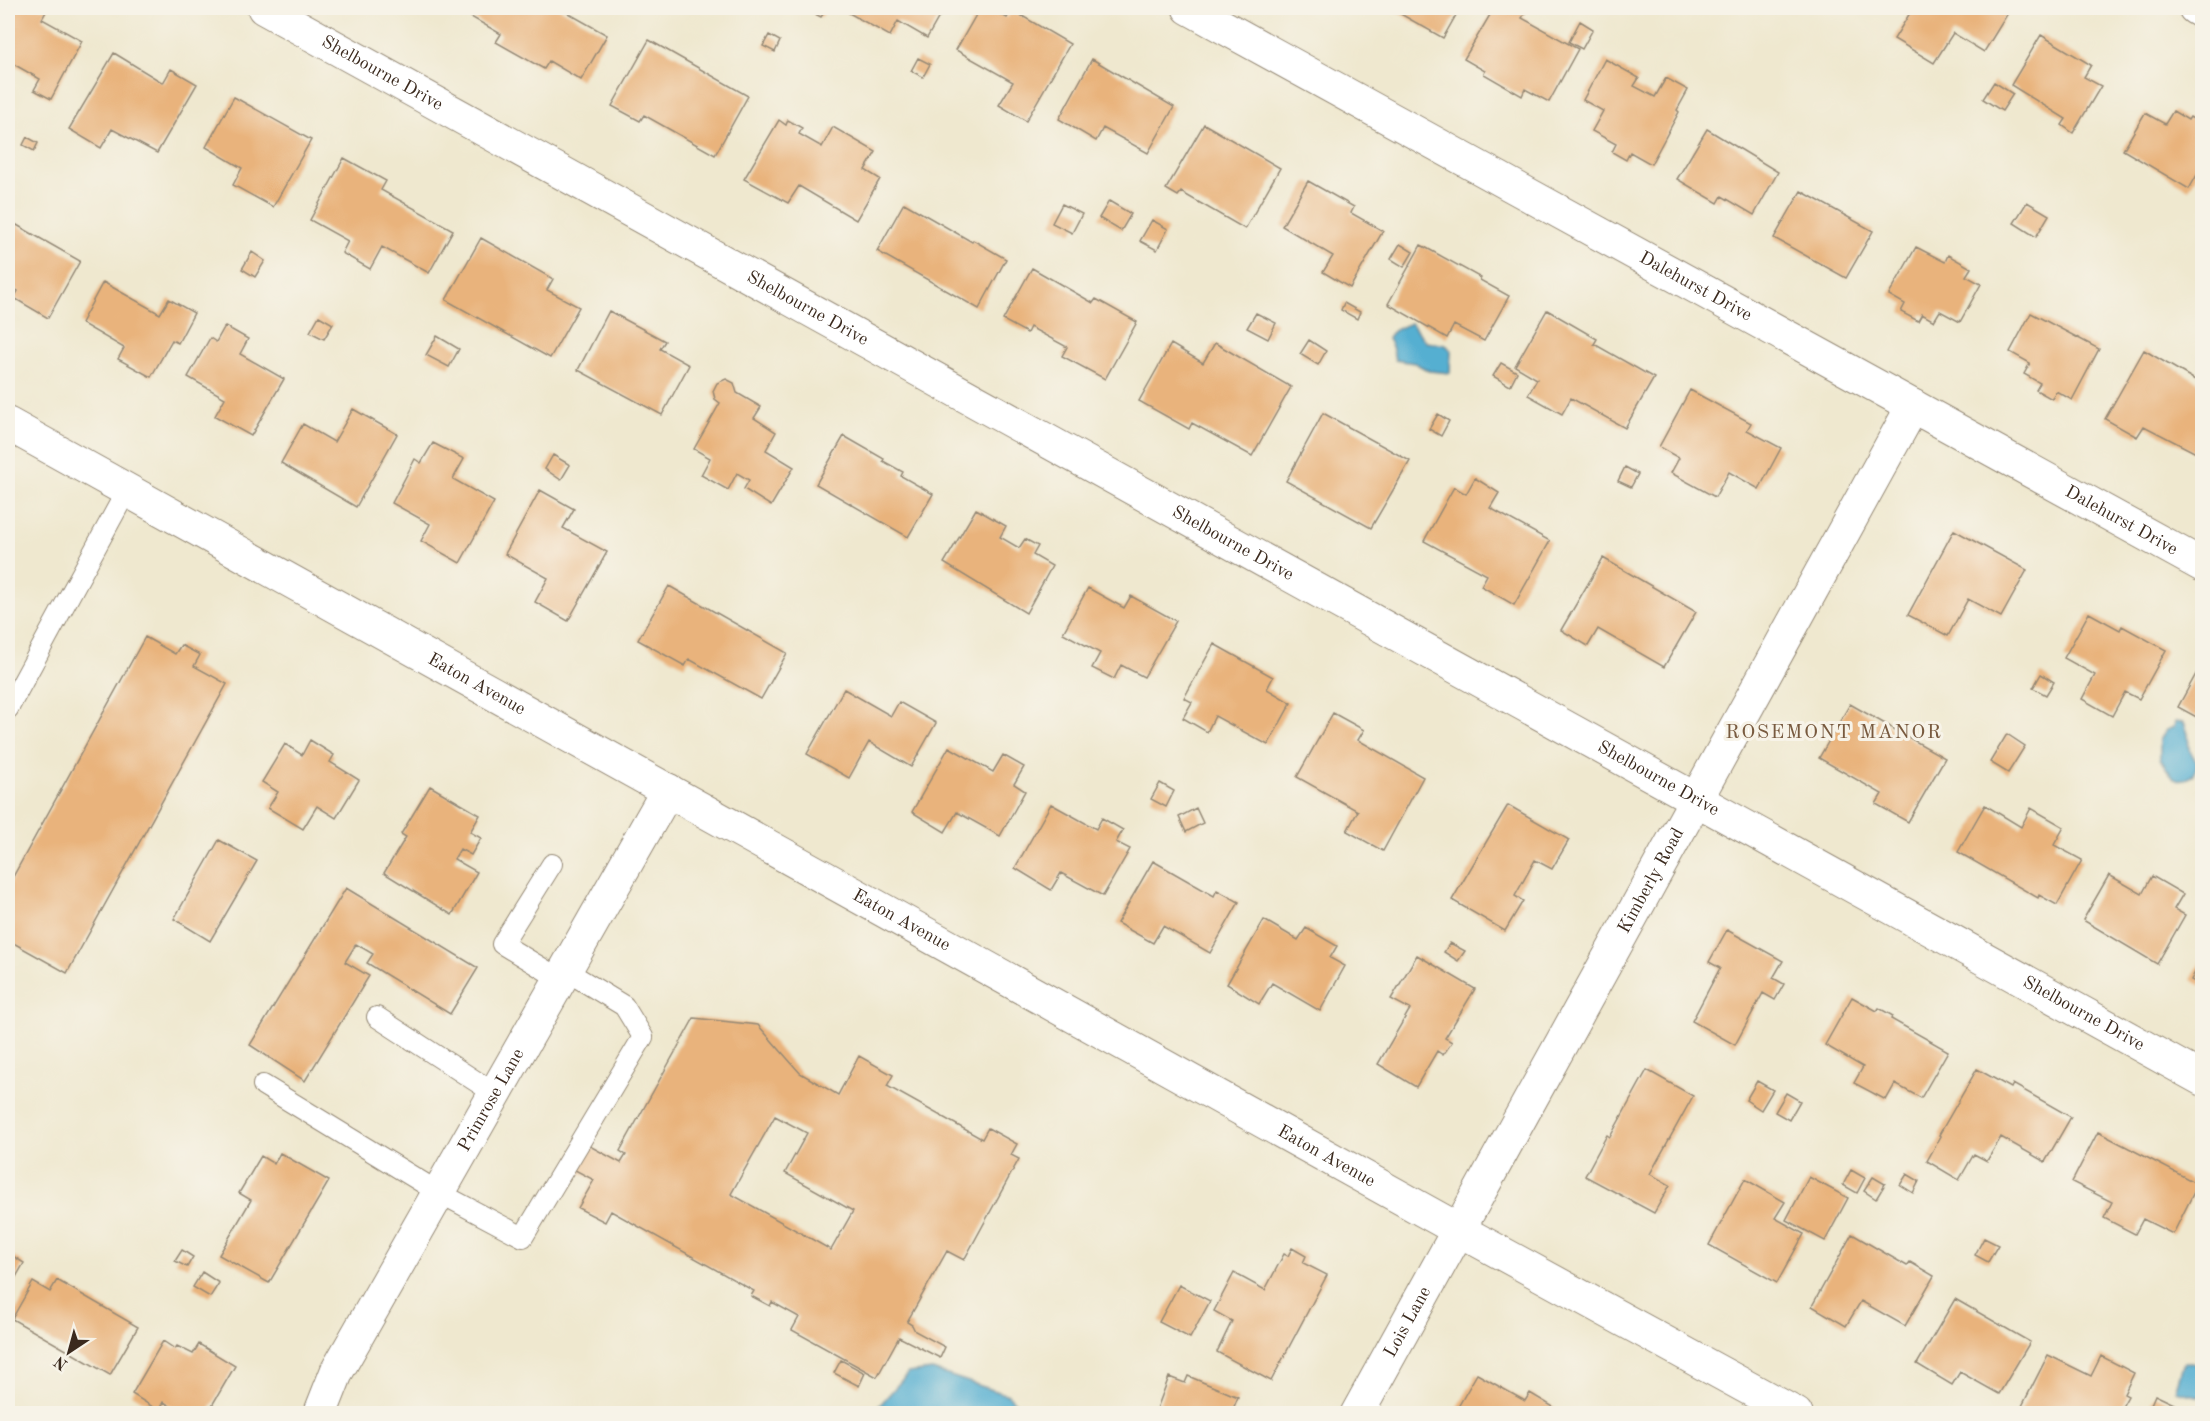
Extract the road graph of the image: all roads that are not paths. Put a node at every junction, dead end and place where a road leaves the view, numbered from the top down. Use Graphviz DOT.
graph roads {
  1 [pos="264,8"];
  2 [pos="1189,8"];
  3 [pos="2195,8"];
  4 [pos="2202,12"];
  5 [pos="1913,406"];
  6 [pos="8,424"];
  7 [pos="127,490"];
  8 [pos="2202,565"];
  9 [pos="8,709"];
  10 [pos="668,789"];
  11 [pos="1695,798"];
  12 [pos="552,864"];
  13 [pos="562,974"];
  14 [pos="377,1017"];
  15 [pos="2202,1079"];
  16 [pos="263,1085"];
  17 [pos="494,1093"];
  18 [pos="438,1192"];
  19 [pos="1459,1230"];
  20 [pos="320,1413"];
  21 [pos="1358,1413"];
  22 [pos="1796,1413"];
  1 -- 11 [label="street, Shelbourne Drive"];
  2 -- 5 [label="street, Dalehurst Drive"];
  3 -- 4 [label="street"];
  5 -- 8 [label="street, Dalehurst Drive"];
  5 -- 11 [label="street, Kimberly Road"];
  6 -- 7 [label="street, Eaton Avenue"];
  7 -- 9 [label="lane"];
  7 -- 10 [label="street, Eaton Avenue"];
  10 -- 13 [label="street, Primrose Lane"];
  10 -- 19 [label="street, Eaton Avenue"];
  11 -- 15 [label="street, Shelbourne Drive"];
  11 -- 19 [label="street, Kimberly Road"];
  12 -- 13 [label="lane"];
  13 -- 17 [label="street, Primrose Lane"];
  13 -- 18 [label="lane"];
  14 -- 17 [label="lane"];
  16 -- 18 [label="lane"];
  17 -- 18 [label="street, Primrose Lane"];
  18 -- 20 [label="street, Primrose Lane"];
  19 -- 21 [label="street, Lois Lane"];
  19 -- 22 [label="street, Eaton Avenue"];
}
